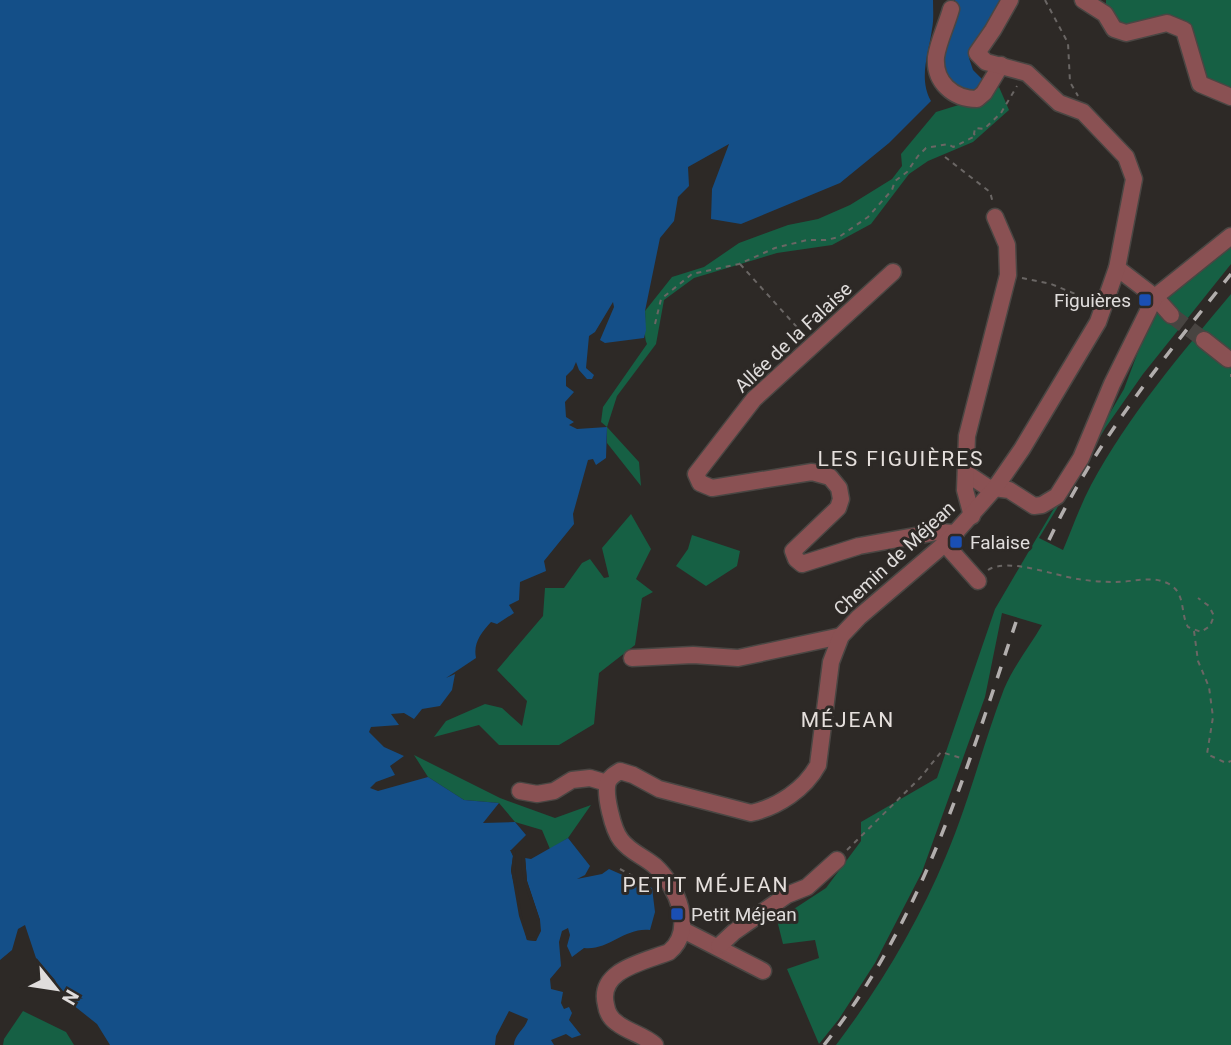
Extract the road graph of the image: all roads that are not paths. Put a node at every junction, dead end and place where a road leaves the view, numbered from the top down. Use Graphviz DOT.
graph roads {
  1 [pos="1010,0"];
  2 [pos="1083,0"];
  3 [pos="951,9"];
  4 [pos="1009,70"];
  5 [pos="1231,97"];
  6 [pos="995,217"];
  7 [pos="1231,236"];
  8 [pos="1117,268"];
  9 [pos="893,272"];
  10 [pos="1155,297"];
  11 [pos="1171,315"];
  12 [pos="1204,340"];
  13 [pos="1230,370"];
  14 [pos="966,473"];
  15 [pos="995,488"];
  16 [pos="972,516"];
  17 [pos="951,538"];
  18 [pos="978,581"];
  19 [pos="841,636"];
  20 [pos="632,658"];
  21 [pos="607,783"];
  22 [pos="520,791"];
  23 [pos="837,860"];
  24 [pos="683,930"];
  25 [pos="719,946"];
  26 [pos="763,971"];
  27 [pos="655,1045"];
  1 -- 4 [label="street, Chemin de Méjean"];
  2 -- 5 [label="street"];
  3 -- 4 [label="street"];
  4 -- 8 [label="street, Chemin de Méjean"];
  6 -- 14 [label="street"];
  7 -- 10 [label="street"];
  8 -- 10 [label="street"];
  8 -- 15 [label="street, Chemin de Méjean"];
  9 -- 17 [label="street, Allée de la Falaise"];
  10 -- 11 [label="street"];
  10 -- 15 [label="street"];
  12 -- 13 [label="street"];
  14 -- 15 [label="street"];
  14 -- 16 [label="street"];
  15 -- 16 [label="street, Chemin de Méjean"];
  16 -- 17 [label="street, Chemin de Méjean"];
  17 -- 18 [label="street"];
  17 -- 19 [label="street, Chemin de Méjean"];
  19 -- 20 [label="street"];
  19 -- 21 [label="street, Chemin de Méjean"];
  21 -- 22 [label="street"];
  21 -- 24 [label="street"];
  23 -- 25 [label="street"];
  24 -- 25 [label="street"];
  24 -- 27 [label="street"];
  25 -- 26 [label="street"];
}
